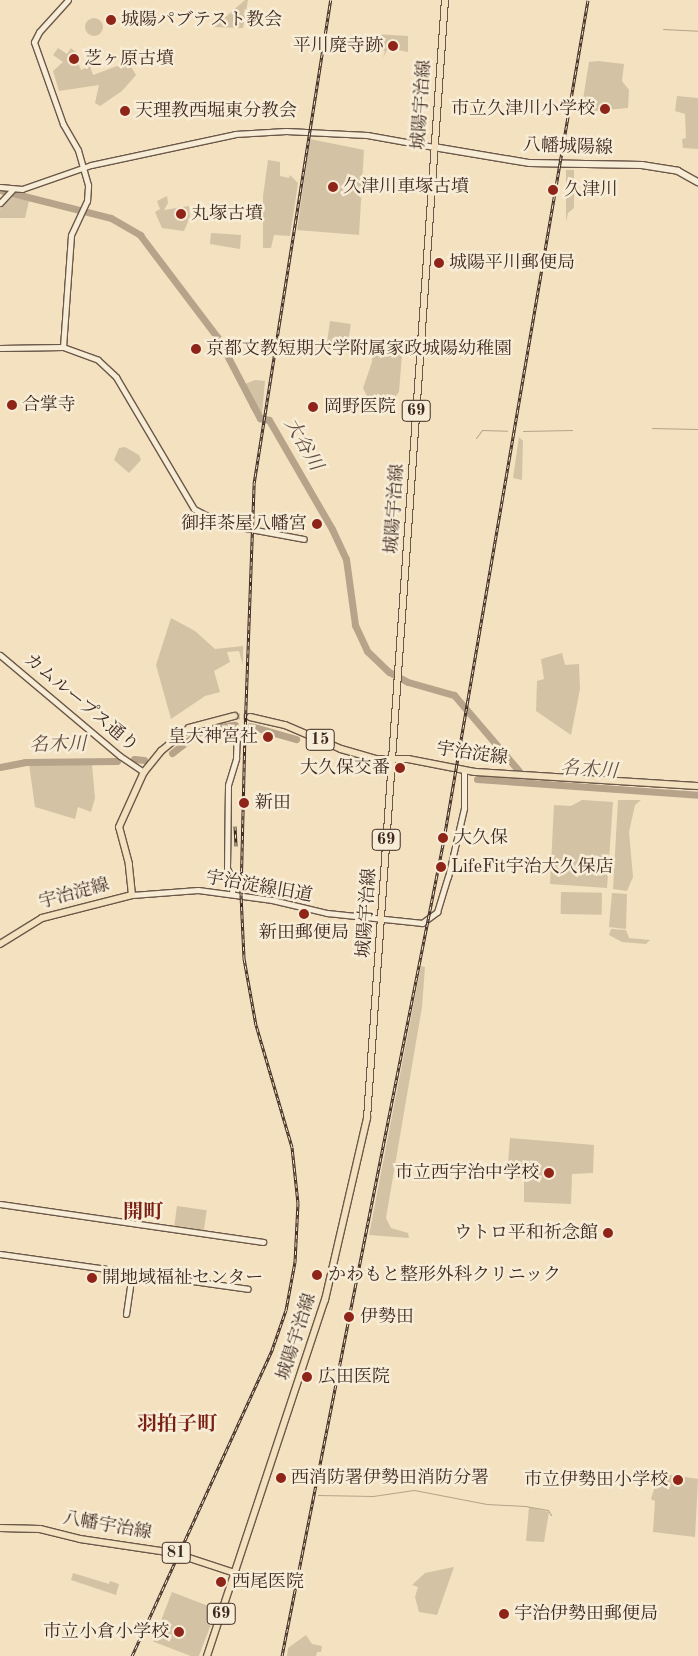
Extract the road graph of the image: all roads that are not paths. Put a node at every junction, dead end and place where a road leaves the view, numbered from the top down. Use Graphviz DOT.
graph roads {
  1 [pos="68,0"];
  2 [pos="445,0"];
  3 [pos="434,147"];
  4 [pos="84,168"];
  5 [pos="698,182"];
  6 [pos="0,187"];
  7 [pos="10,192"];
  8 [pos="0,203"];
  9 [pos="0,348"];
  10 [pos="63,348"];
  11 [pos="304,539"];
  12 [pos="0,655"];
  13 [pos="234,716"];
  14 [pos="250,717"];
  15 [pos="237,730"];
  16 [pos="391,759"];
  17 [pos="464,770"];
  18 [pos="144,772"];
  19 [pos="698,786"];
  20 [pos="232,894"];
  21 [pos="132,895"];
  22 [pos="382,920"];
  23 [pos="0,944"];
  24 [pos="0,1204"];
  25 [pos="263,1242"];
  26 [pos="0,1254"];
  27 [pos="132,1273"];
  28 [pos="248,1290"];
  29 [pos="126,1314"];
  30 [pos="0,1528"];
  31 [pos="235,1573"];
  32 [pos="207,1656"];
  1 -- 4 [label="street"];
  2 -- 3 [label="main road, 城陽宇治線 / 69"];
  3 -- 4 [label="street"];
  3 -- 5 [label="main road, 八幡城陽線"];
  3 -- 16 [label="main road, 城陽宇治線 / 69"];
  4 -- 7 [label="street"];
  4 -- 10 [label="street"];
  6 -- 7 [label="street"];
  7 -- 8 [label="street"];
  9 -- 10 [label="street"];
  10 -- 11 [label="street"];
  12 -- 18 [label="street, カムループス通り"];
  13 -- 18 [label="main road, 宇治淀線"];
  14 -- 16 [label="main road, 宇治淀線 / 15"];
  15 -- 20 [label="street"];
  16 -- 17 [label="main road, 宇治淀線 / 15"];
  16 -- 22 [label="main road, 城陽宇治線 / 69"];
  17 -- 19 [label="main road, 宇治淀線 / 15"];
  17 -- 22 [label="street, 宇治淀線旧道"];
  18 -- 21 [label="main road, 宇治淀線"];
  20 -- 21 [label="street, 宇治淀線旧道"];
  20 -- 22 [label="street, 宇治淀線旧道"];
  21 -- 23 [label="main road, 宇治淀線"];
  22 -- 31 [label="main road, 城陽宇治線 / 69"];
  24 -- 25 [label="street"];
  26 -- 27 [label="street"];
  27 -- 28 [label="street"];
  27 -- 29 [label="street"];
  30 -- 31 [label="main road, 八幡宇治線 / 81"];
  31 -- 32 [label="main road, 城陽宇治線 / 69"];
}
